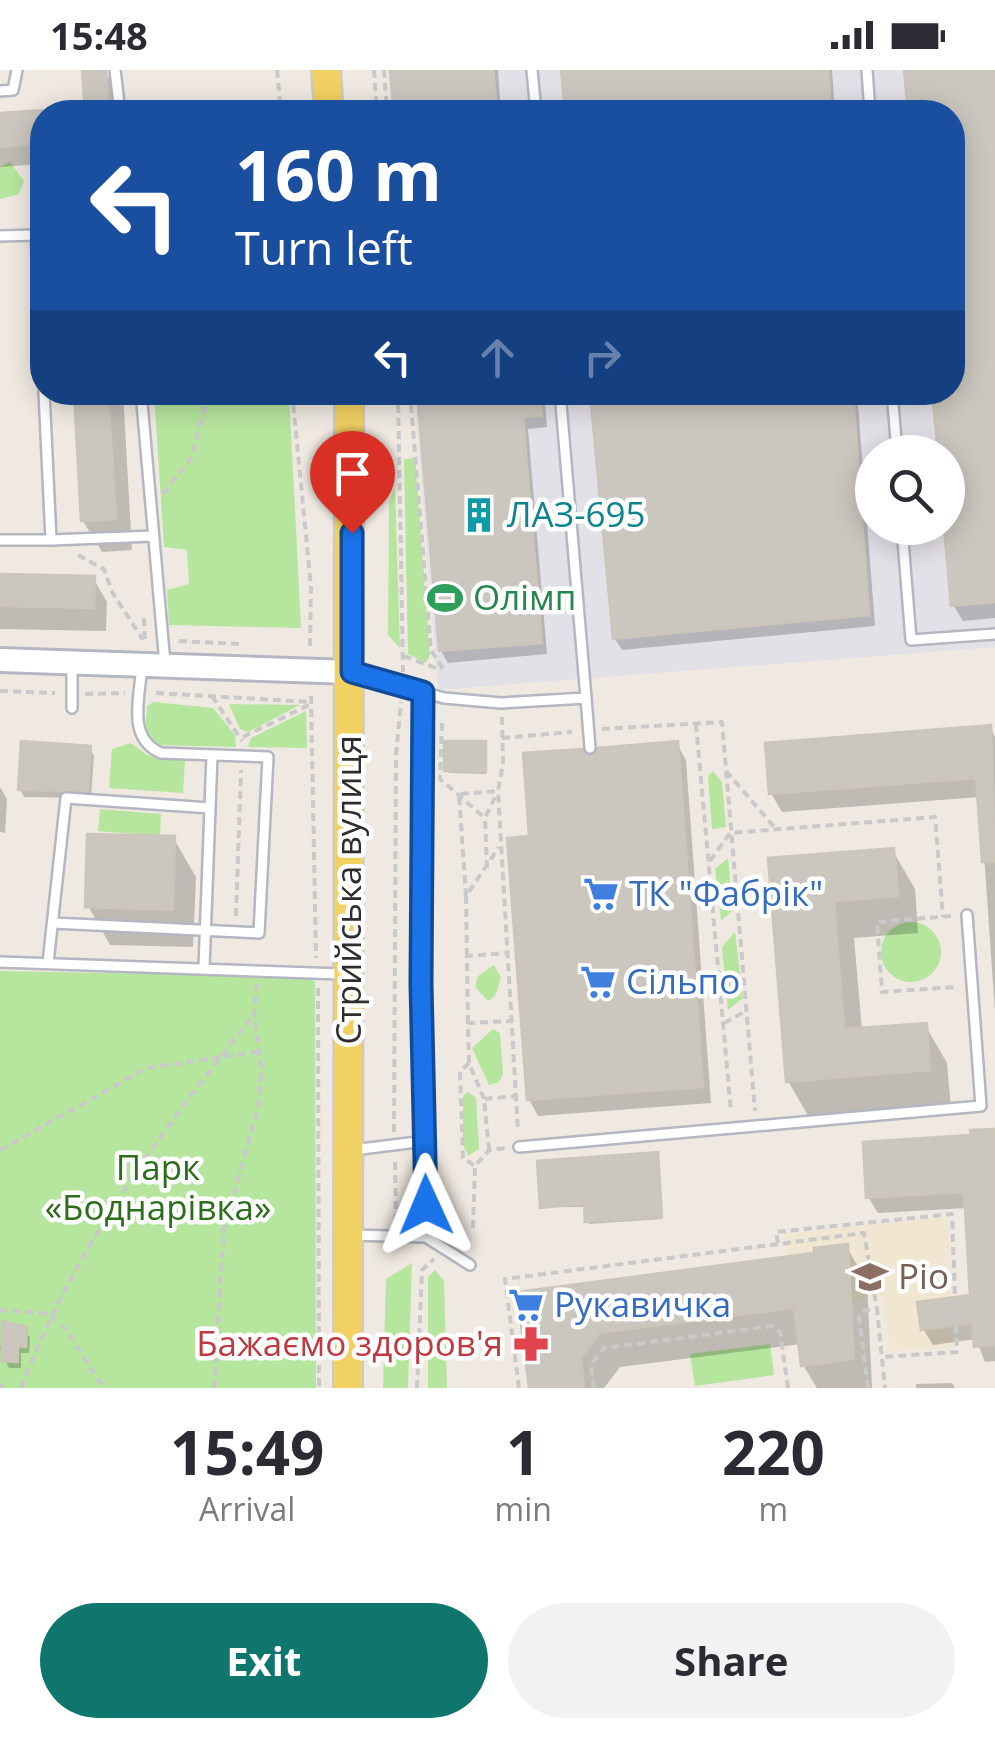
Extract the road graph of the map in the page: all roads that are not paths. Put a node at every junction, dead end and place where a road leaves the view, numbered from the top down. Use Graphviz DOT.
graph roads {
  1 [pos="17,70"];
  2 [pos="115,70"];
  3 [pos="326,70"];
  4 [pos="532,70"];
  5 [pos="867,70"];
  6 [pos="0,91"];
  7 [pos="119,100"];
  8 [pos="328,100"];
  9 [pos="535,100"];
  10 [pos="869,100"];
  11 [pos="30,235"];
  12 [pos="0,236"];
  13 [pos="45,405"];
  14 [pos="142,405"];
  15 [pos="349,405"];
  16 [pos="561,405"];
  17 [pos="893,405"];
  18 [pos="895,435"];
  19 [pos="153,536"];
  20 [pos="0,540"];
  21 [pos="52,540"];
  22 [pos="903,545"];
  23 [pos="995,634"];
  24 [pos="151,657"];
  25 [pos="0,660"];
  26 [pos="72,662"];
  27 [pos="352,672"];
  28 [pos="423,692"];
  29 [pos="586,698"];
  30 [pos="72,708"];
  31 [pos="590,748"];
  32 [pos="212,755"];
  33 [pos="210,808"];
  34 [pos="966,915"];
  35 [pos="53,923"];
  36 [pos="205,932"];
  37 [pos="0,962"];
  38 [pos="48,964"];
  39 [pos="204,967"];
  40 [pos="348,975"];
  41 [pos="995,1103"];
  42 [pos="981,1106"];
  43 [pos="425,1142"];
  44 [pos="519,1147"];
  45 [pos="348,1151"];
  46 [pos="348,1235"];
  47 [pos="426,1237"];
  48 [pos="470,1265"];
  49 [pos="348,1388"];
  1 -- 6 [label="lane"];
  2 -- 7 [label="lane"];
  3 -- 8 [label="main road"];
  4 -- 9 [label="lane"];
  5 -- 10 [label="lane"];
  11 -- 12 [label="lane"];
  13 -- 21 [label="lane"];
  14 -- 19 [label="lane"];
  15 -- 27 [label="main road, Стрийська вулиця"];
  16 -- 29 [label="lane"];
  17 -- 18 [label="lane"];
  19 -- 21 [label="lane"];
  19 -- 24 [label="lane"];
  20 -- 21 [label="lane"];
  22 -- 23 [label="lane"];
  24 -- 26 [label="street"];
  24 -- 27 [label="street"];
  24 -- 32 [label="lane"];
  25 -- 26 [label="street"];
  26 -- 30 [label="lane"];
  27 -- 28 [label="lane"];
  27 -- 40 [label="main road, Стрийська вулиця"];
  28 -- 29 [label="lane"];
  28 -- 43 [label="lane"];
  29 -- 31 [label="lane"];
  32 -- 33 [label="lane"];
  32 -- 36 [label="lane"];
  33 -- 35 [label="lane"];
  33 -- 36 [label="lane"];
  34 -- 42 [label="lane"];
  35 -- 36 [label="lane"];
  35 -- 38 [label="lane"];
  36 -- 39 [label="lane"];
  37 -- 38 [label="lane"];
  38 -- 39 [label="lane"];
  39 -- 40 [label="lane"];
  40 -- 45 [label="main road, Стрийська вулиця"];
  41 -- 42 [label="lane"];
  42 -- 44 [label="lane"];
  43 -- 45 [label="lane"];
  43 -- 47 [label="lane"];
  45 -- 46 [label="main road, Стрийська вулиця"];
  46 -- 47 [label="lane"];
  46 -- 49 [label="main road, Стрийська вулиця"];
  47 -- 48 [label="lane"];
}
